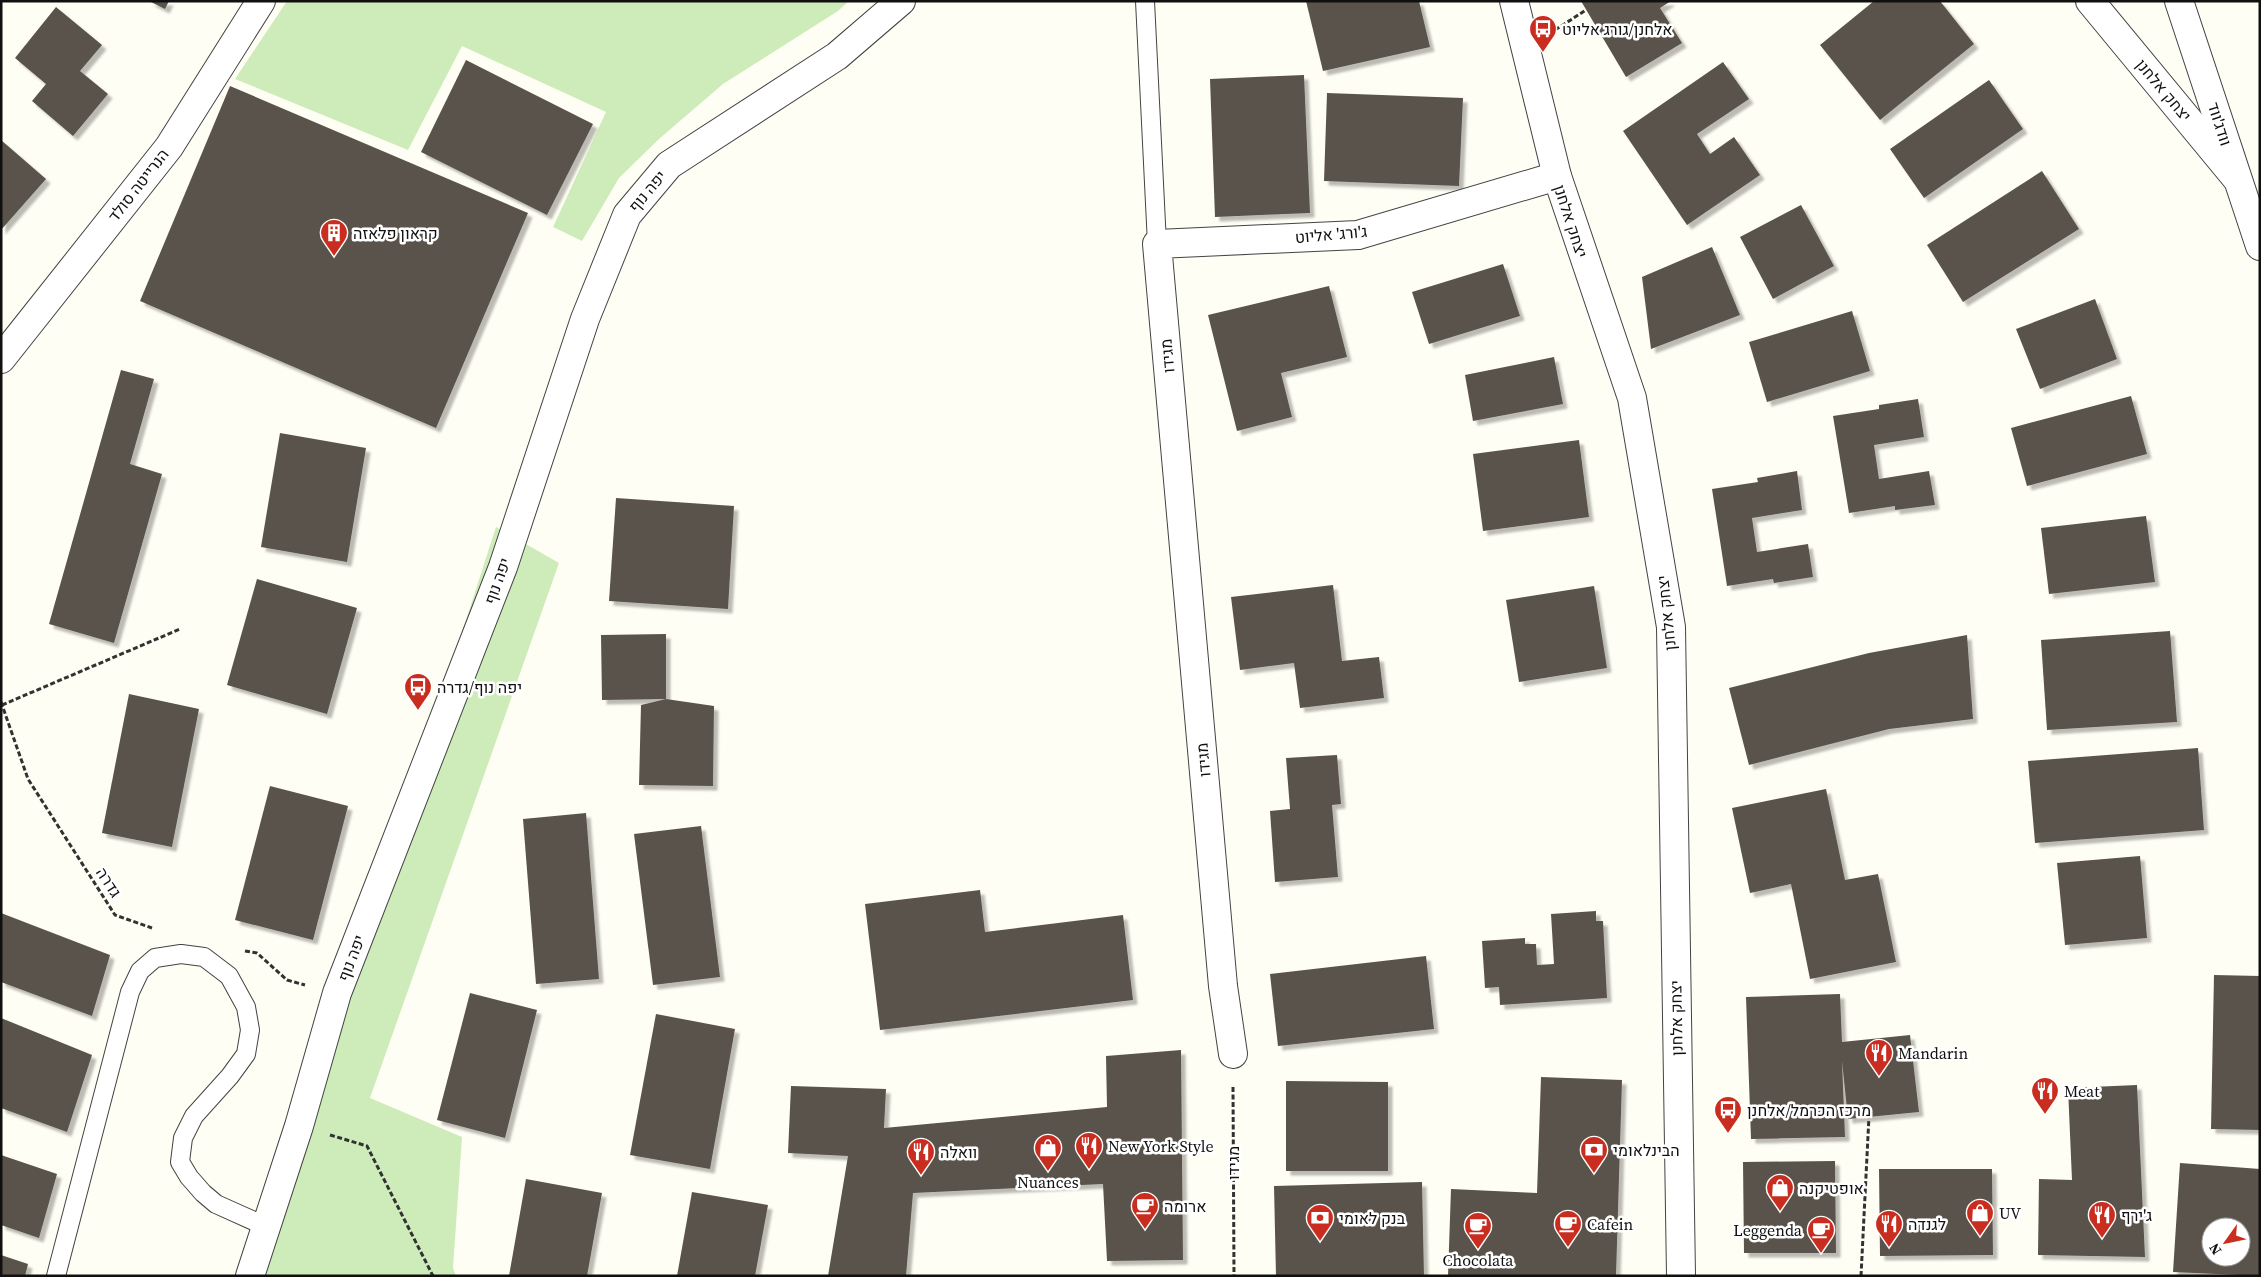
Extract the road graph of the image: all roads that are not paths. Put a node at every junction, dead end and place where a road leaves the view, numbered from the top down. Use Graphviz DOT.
graph roads {
  1 [pos="261,1"];
  2 [pos="901,1"];
  3 [pos="1146,1"];
  4 [pos="1514,1"];
  5 [pos="2090,1"];
  6 [pos="2179,1"];
  7 [pos="1557,176"];
  8 [pos="2238,179"];
  9 [pos="1157,244"];
  10 [pos="2260,246"];
  11 [pos="1,359"];
  12 [pos="1232,1054"];
  13 [pos="265,1226"];
  14 [pos="56,1276"];
  15 [pos="250,1276"];
  16 [pos="1680,1276"];
  1 -- 11 [label="street, הנרייטה סולד"];
  2 -- 13 [label="street, יפה נוף"];
  3 -- 9 [label="lane"];
  4 -- 7 [label="street, יצחק אלחנן"];
  5 -- 8 [label="street, יצחק אלחנן"];
  6 -- 8 [label="street, וודג'ווד"];
  7 -- 9 [label="street, ג'ורג' אליוט"];
  7 -- 16 [label="street, יצחק אלחנן"];
  8 -- 10 [label="street, וודג'ווד"];
  9 -- 12 [label="street, מגידו"];
  13 -- 14 [label="lane"];
  13 -- 15 [label="street, יפה נוף"];
}
